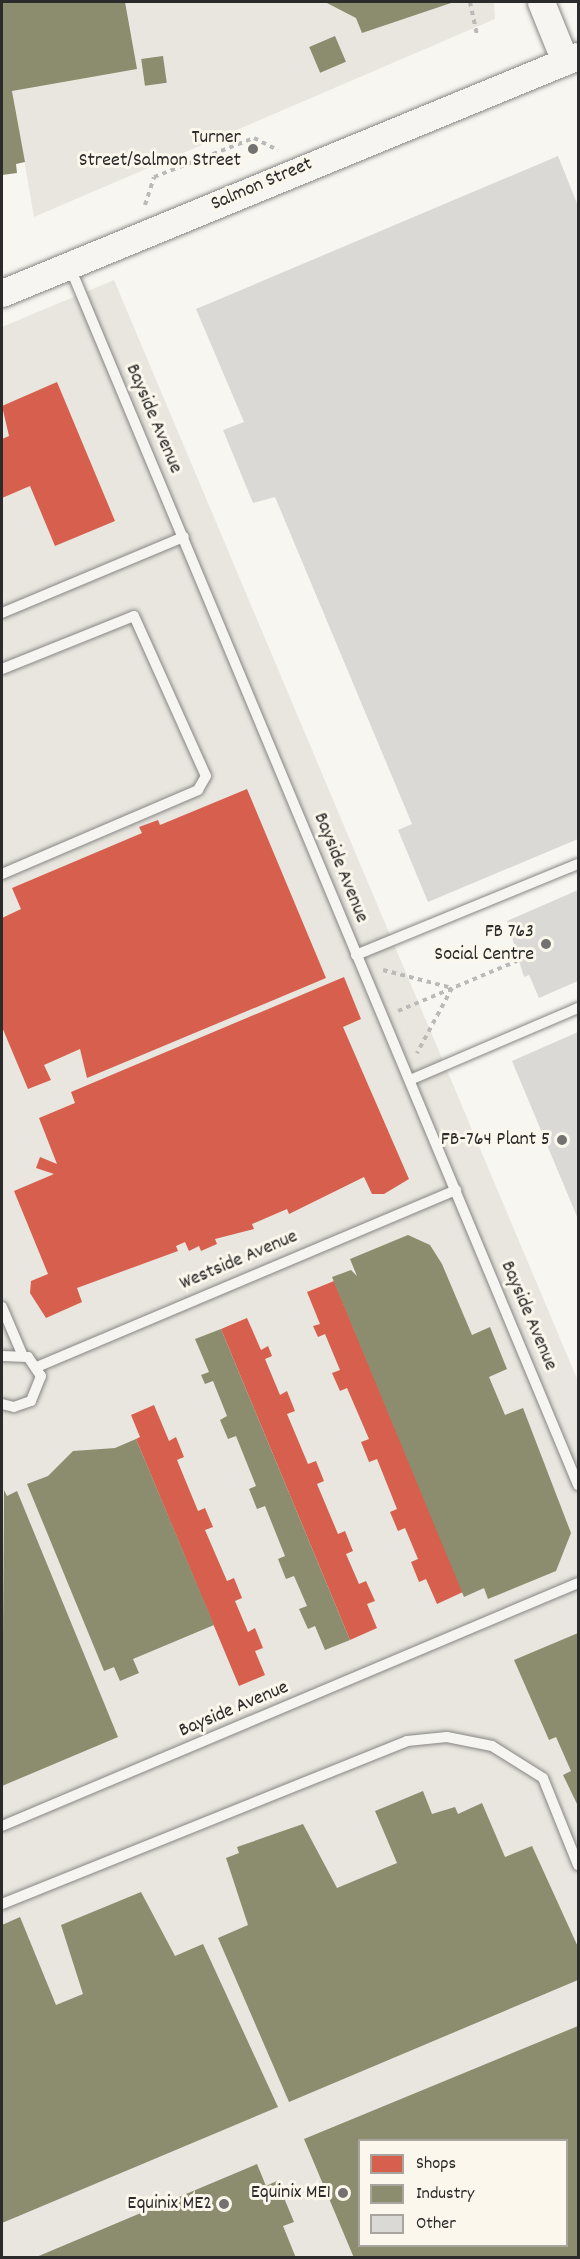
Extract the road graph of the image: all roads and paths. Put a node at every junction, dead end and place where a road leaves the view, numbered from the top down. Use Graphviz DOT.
graph roads {
  1 [pos="470,2"];
  2 [pos="541,2"];
  3 [pos="477,34"];
  4 [pos="571,56"];
  5 [pos="309,165"];
  6 [pos="135,237"];
  7 [pos="69,265"];
  8 [pos="2,293"];
  9 [pos="184,537"];
  10 [pos="2,613"];
  11 [pos="2,669"];
  12 [pos="579,864"];
  13 [pos="2,874"];
  14 [pos="359,960"];
  15 [pos="518,961"];
  16 [pos="452,988"];
  17 [pos="579,1008"];
  18 [pos="383,1017"];
  19 [pos="408,1076"];
  20 [pos="456,1190"];
  21 [pos="2,1307"];
  22 [pos="22,1354"];
  23 [pos="2,1356"];
  24 [pos="38,1366"];
  25 [pos="2,1404"];
  26 [pos="579,1485"];
  27 [pos="579,1583"];
  28 [pos="2,1826"];
  29 [pos="579,1865"];
  30 [pos="2,1904"];
  1 -- 3 [label="path"];
  2 -- 4 [label="street"];
  4 -- 5 [label="street, Salmon Street"];
  5 -- 6 [label="street, Salmon Street"];
  5 -- 6 [label="path"];
  6 -- 7 [label="street, Salmon Street"];
  7 -- 8 [label="street, Salmon Street"];
  7 -- 9 [label="lane, Bayside Avenue"];
  9 -- 10 [label="lane"];
  9 -- 14 [label="lane, Bayside Avenue"];
  11 -- 13 [label="lane"];
  12 -- 14 [label="lane"];
  14 -- 16 [label="path"];
  14 -- 18 [label="lane, Bayside Avenue"];
  15 -- 16 [label="path"];
  16 -- 18 [label="path"];
  16 -- 19 [label="path"];
  17 -- 19 [label="lane"];
  18 -- 19 [label="lane, Bayside Avenue"];
  19 -- 20 [label="lane, Bayside Avenue"];
  20 -- 24 [label="lane, Westside Avenue"];
  20 -- 26 [label="lane, Bayside Avenue"];
  21 -- 22 [label="lane"];
  22 -- 23 [label="lane"];
  22 -- 24 [label="lane"];
  24 -- 25 [label="lane"];
  27 -- 28 [label="lane, Bayside Avenue"];
  29 -- 30 [label="lane"];
}
